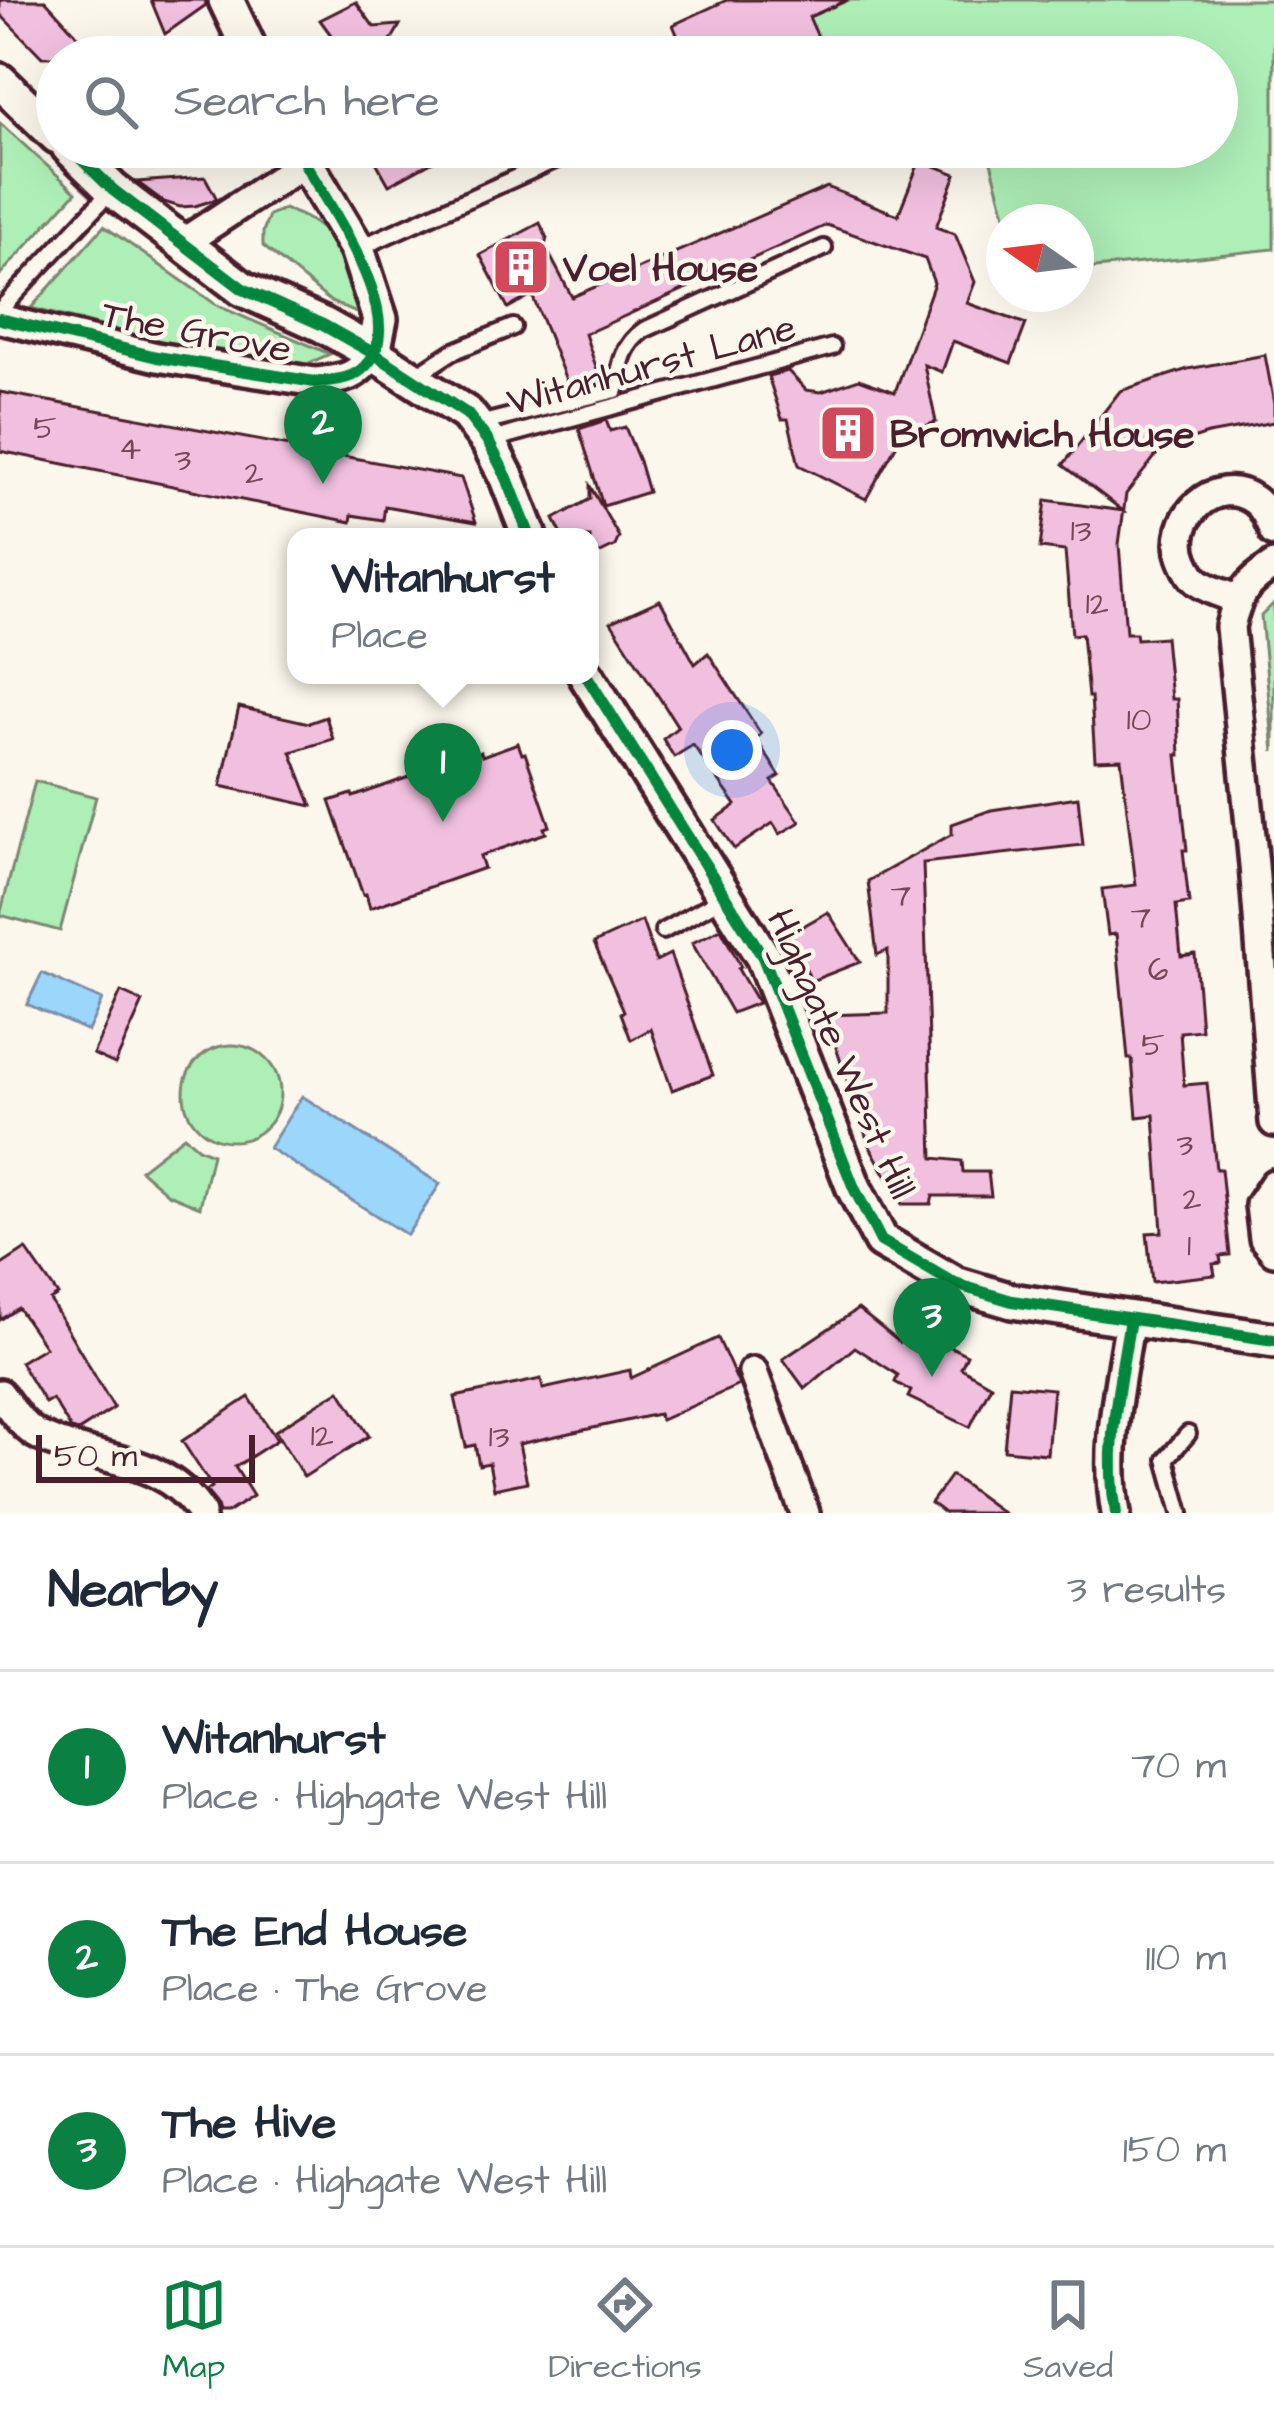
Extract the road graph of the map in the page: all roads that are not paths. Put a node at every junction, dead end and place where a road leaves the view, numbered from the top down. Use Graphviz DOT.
graph roads {
  1 [pos="226,0"];
  2 [pos="243,36"];
  3 [pos="0,81"];
  4 [pos="36,116"];
  5 [pos="90,168"];
  6 [pos="283,168"];
  7 [pos="308,168"];
  8 [pos="537,168"];
  9 [pos="113,190"];
  10 [pos="184,242"];
  11 [pos="824,248"];
  12 [pos="357,249"];
  13 [pos="0,314"];
  14 [pos="513,327"];
  15 [pos="832,347"];
  16 [pos="373,353"];
  17 [pos="412,378"];
  18 [pos="482,433"];
  19 [pos="526,528"];
  20 [pos="1274,532"];
  21 [pos="1274,565"];
  22 [pos="1236,599"];
  23 [pos="591,684"];
  24 [pos="726,896"];
  25 [pos="663,931"];
  26 [pos="1274,1122"];
  27 [pos="1274,1184"];
  28 [pos="1274,1251"];
  29 [pos="1130,1319"];
  30 [pos="1274,1340"];
  31 [pos="753,1372"];
  32 [pos="0,1394"];
  33 [pos="1188,1434"];
  34 [pos="201,1513"];
  35 [pos="805,1513"];
  36 [pos="1116,1513"];
  37 [pos="1181,1513"];
  1 -- 2 [label="street"];
  3 -- 4 [label="street"];
  5 -- 9 [label="street"];
  6 -- 10 [label="street"];
  7 -- 12 [label="street"];
  8 -- 12 [label="lane"];
  9 -- 10 [label="street"];
  9 -- 13 [label="lane"];
  10 -- 16 [label="street"];
  11 -- 18 [label="lane"];
  12 -- 16 [label="street"];
  13 -- 16 [label="street, The Grove"];
  14 -- 17 [label="lane"];
  15 -- 18 [label="lane, Witanhurst Lane"];
  16 -- 17 [label="street"];
  17 -- 18 [label="street"];
  18 -- 19 [label="street"];
  20 -- 22 [label="street"];
  21 -- 22 [label="street"];
  22 -- 26 [label="street"];
  23 -- 24 [label="street, Highgate West Hill"];
  24 -- 25 [label="lane"];
  24 -- 29 [label="street, Highgate West Hill"];
  27 -- 28 [label="street"];
  29 -- 30 [label="street, Highgate West Hill"];
  29 -- 36 [label="street"];
  31 -- 35 [label="street"];
  32 -- 34 [label="street"];
  33 -- 37 [label="lane"];
}
